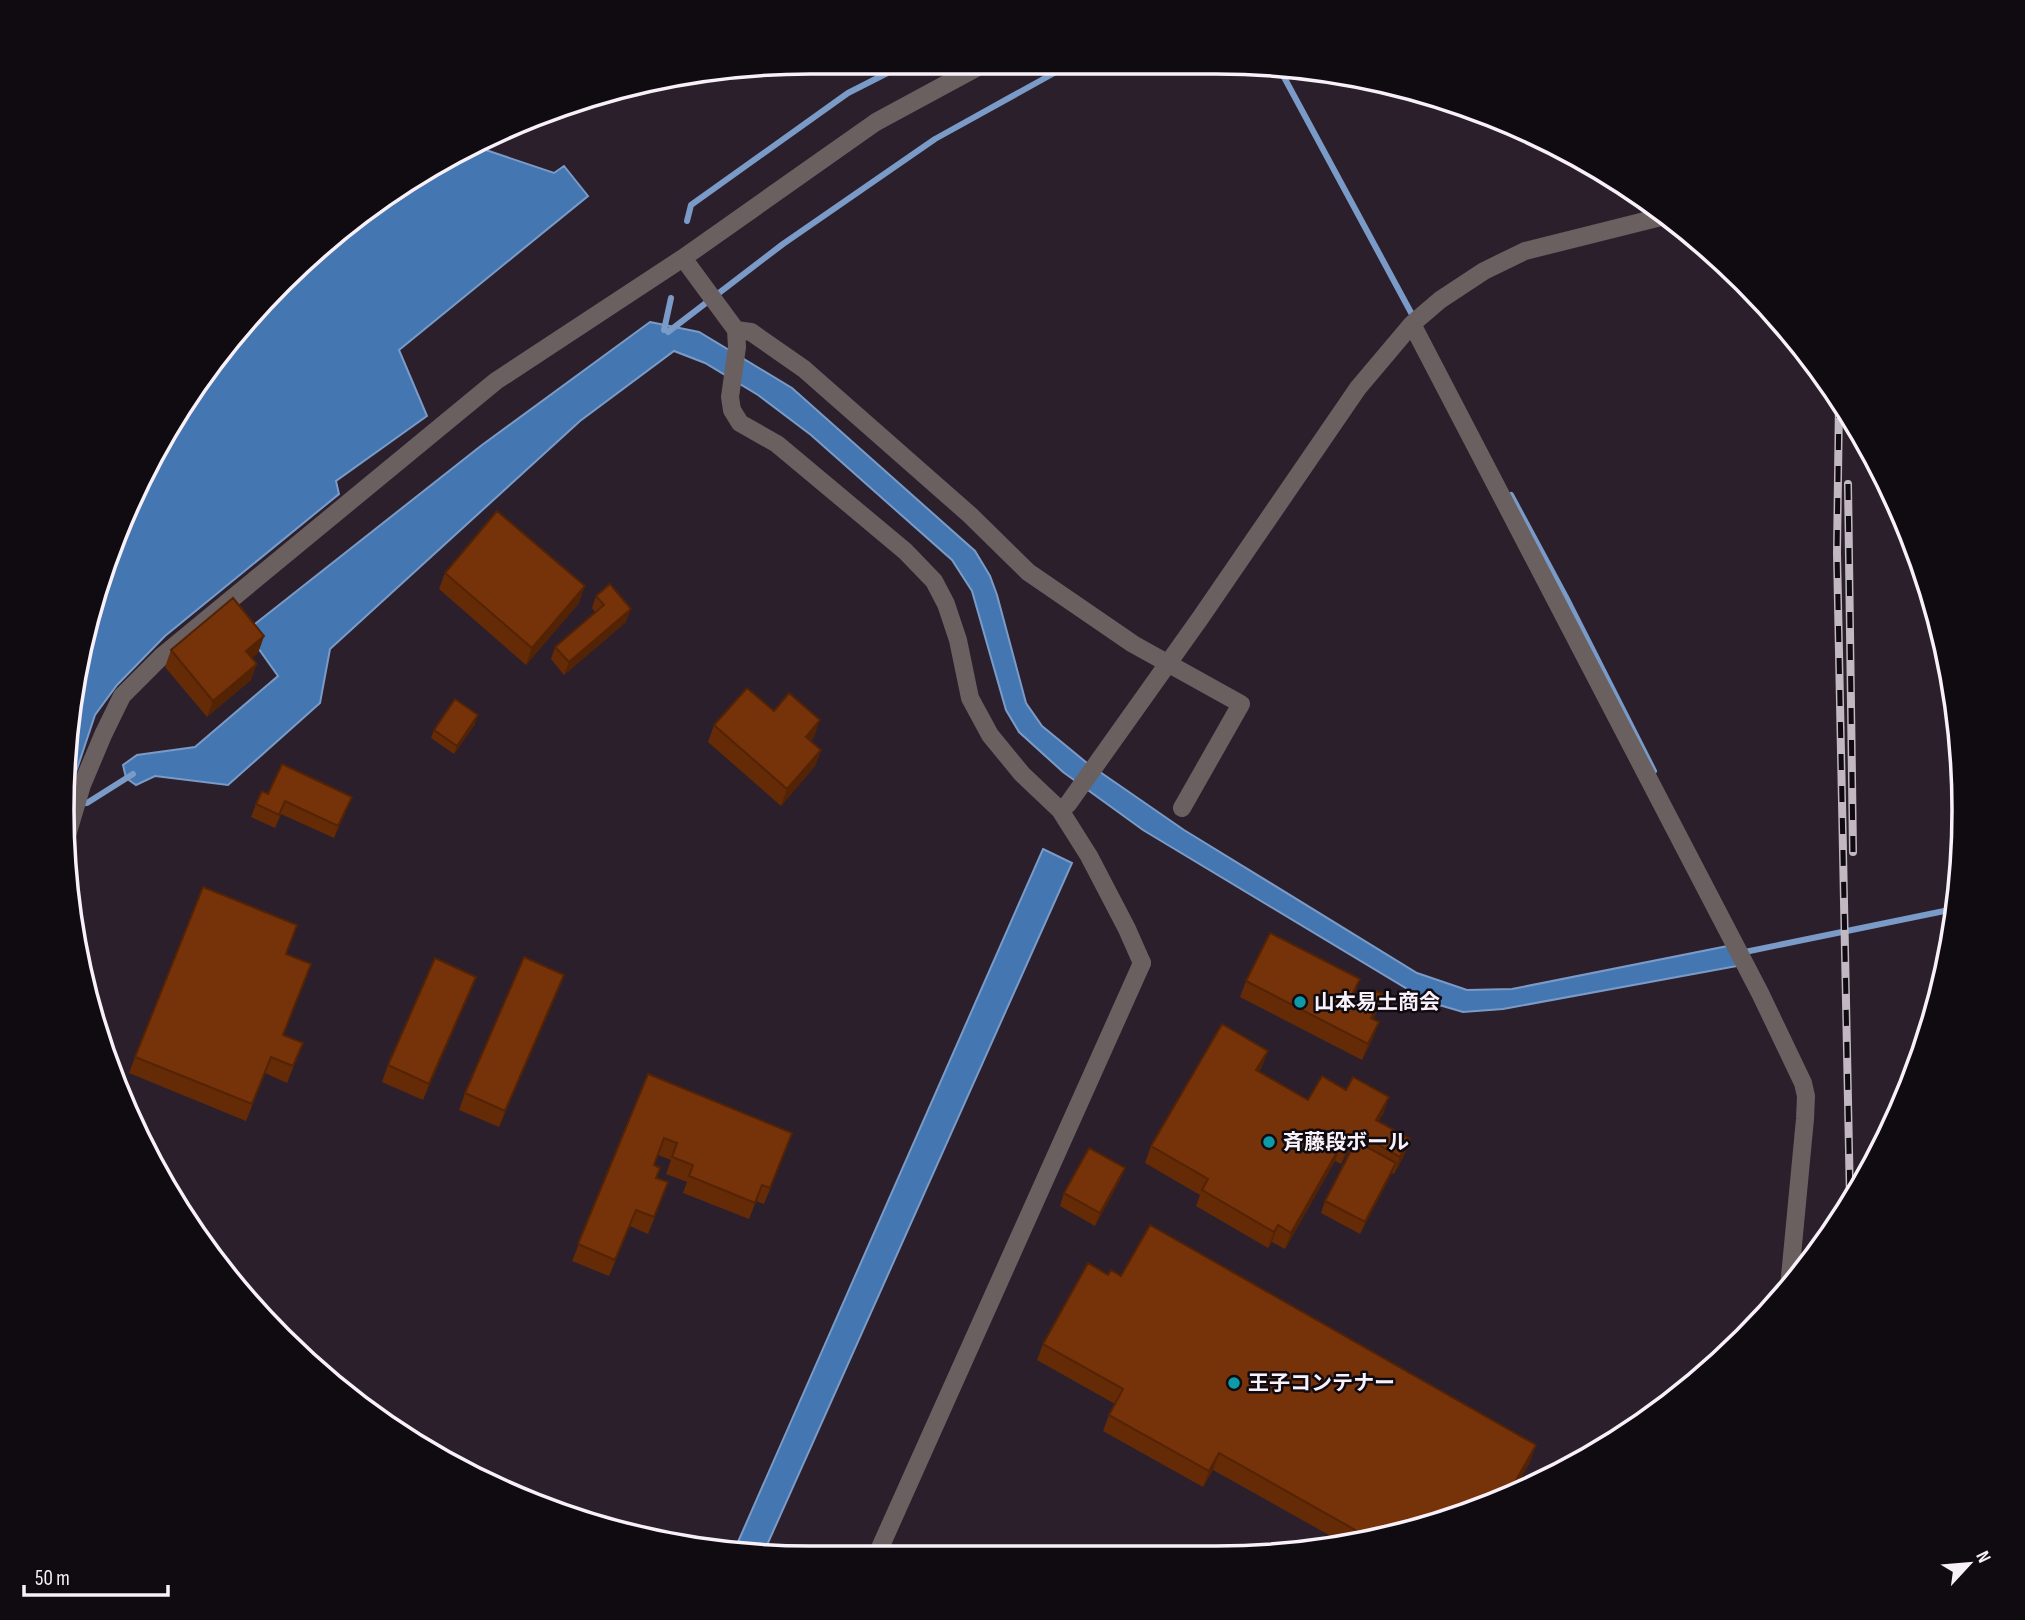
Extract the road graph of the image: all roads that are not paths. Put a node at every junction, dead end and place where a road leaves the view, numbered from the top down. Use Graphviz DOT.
graph roads {
  1 [pos="965,74"];
  2 [pos="1653,219"];
  3 [pos="683,258"];
  4 [pos="1412,324"];
  5 [pos="737,339"];
  6 [pos="1169,662"];
  7 [pos="1181,807"];
  8 [pos="1060,810"];
  9 [pos="74,812"];
  10 [pos="1791,1269"];
  11 [pos="880,1546"];
  1 -- 3 [label="street"];
  2 -- 4 [label="street"];
  3 -- 5 [label="street"];
  3 -- 9 [label="street"];
  4 -- 6 [label="street"];
  4 -- 10 [label="street"];
  5 -- 6 [label="street"];
  5 -- 8 [label="street"];
  6 -- 7 [label="street"];
  6 -- 8 [label="street"];
  8 -- 11 [label="street"];
}
